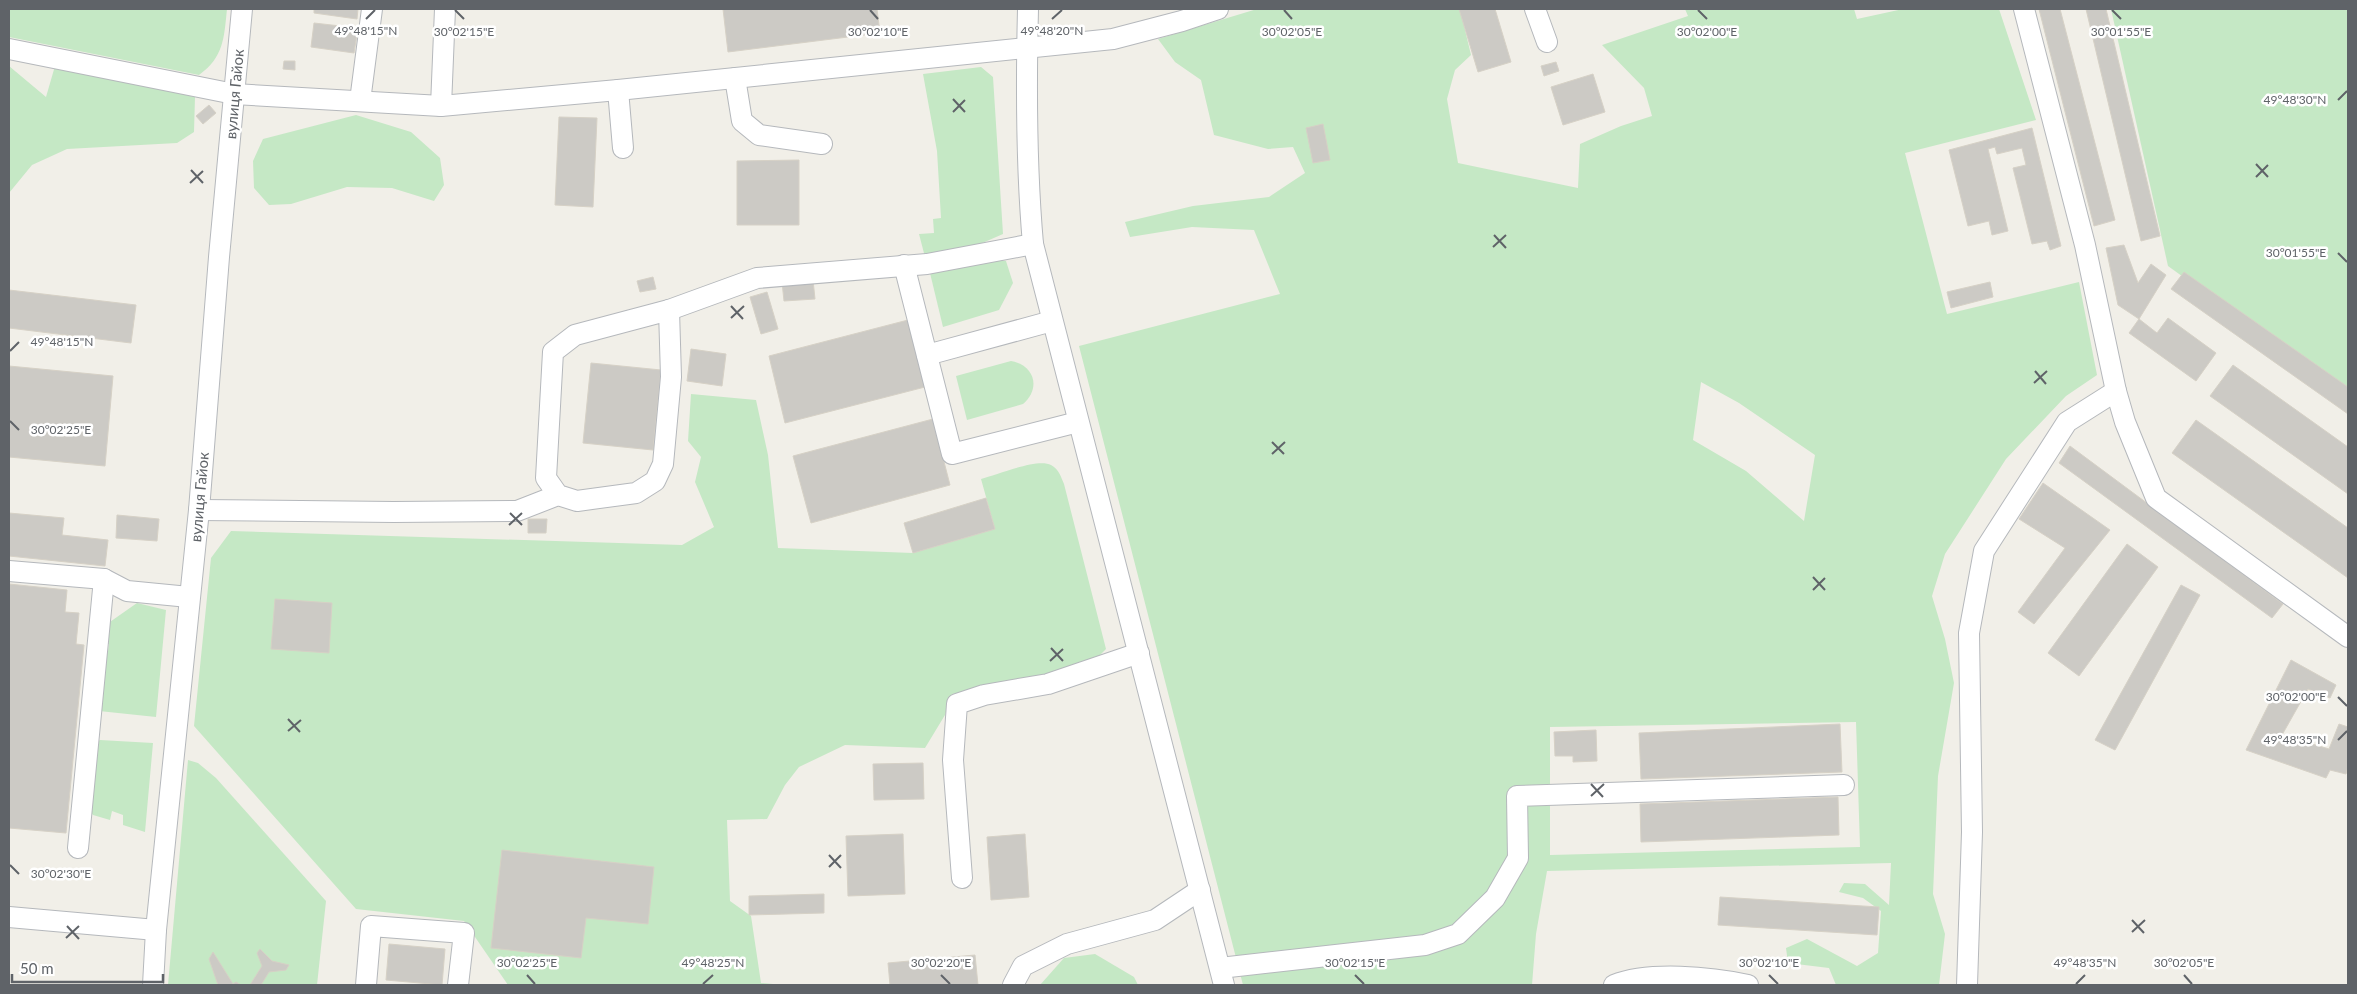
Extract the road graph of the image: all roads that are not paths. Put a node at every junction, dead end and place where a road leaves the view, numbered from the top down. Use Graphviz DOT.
graph roads {
  1 [pos="242,9"];
  2 [pos="372,9"];
  3 [pos="445,9"];
  4 [pos="1028,9"];
  5 [pos="1218,9"];
  6 [pos="1535,9"];
  7 [pos="2024,9"];
  8 [pos="1547,42"];
  9 [pos="1027,48"];
  10 [pos="9,49"];
  11 [pos="736,78"];
  12 [pos="618,90"];
  13 [pos="234,94"];
  14 [pos="360,101"];
  15 [pos="441,106"];
  16 [pos="822,144"];
  17 [pos="623,148"];
  18 [pos="1033,244"];
  19 [pos="904,266"];
  20 [pos="669,310"];
  21 [pos="1052,321"];
  22 [pos="927,355"];
  23 [pos="2116,391"];
  24 [pos="1078,422"];
  25 [pos="558,495"];
  26 [pos="199,510"];
  27 [pos="9,571"];
  28 [pos="104,579"];
  29 [pos="189,597"];
  30 [pos="2348,637"];
  31 [pos="1139,653"];
  32 [pos="1844,786"];
  33 [pos="78,848"];
  34 [pos="962,878"];
  35 [pos="1200,890"];
  36 [pos="9,917"];
  37 [pos="156,930"];
  38 [pos="1222,977"];
  39 [pos="153,985"];
  40 [pos="366,985"];
  41 [pos="458,985"];
  42 [pos="1013,985"];
  43 [pos="1614,985"];
  44 [pos="1748,985"];
  45 [pos="1967,985"];
  1 -- 13 [label="street, вулиця Гайок"];
  2 -- 14 [label="street"];
  3 -- 15 [label="street"];
  4 -- 9 [label="street"];
  5 -- 9 [label="street"];
  6 -- 8 [label="street"];
  7 -- 23 [label="street"];
  9 -- 11 [label="street"];
  9 -- 18 [label="street"];
  10 -- 13 [label="street"];
  11 -- 12 [label="street"];
  11 -- 16 [label="street"];
  12 -- 15 [label="street"];
  12 -- 17 [label="street"];
  13 -- 14 [label="street"];
  13 -- 26 [label="street, вулиця Гайок"];
  14 -- 15 [label="street"];
  18 -- 19 [label="street"];
  18 -- 21 [label="street"];
  19 -- 20 [label="street"];
  19 -- 22 [label="street"];
  20 -- 25 [label="street"];
  20 -- 25 [label="street"];
  21 -- 22 [label="street"];
  21 -- 24 [label="street"];
  22 -- 24 [label="street"];
  23 -- 30 [label="street"];
  23 -- 45 [label="street"];
  24 -- 31 [label="street"];
  25 -- 26 [label="street"];
  26 -- 29 [label="street, вулиця Гайок"];
  27 -- 28 [label="street"];
  28 -- 29 [label="street"];
  28 -- 33 [label="street"];
  29 -- 37 [label="street, вулиця Гайок"];
  31 -- 34 [label="street"];
  31 -- 35 [label="street"];
  32 -- 38 [label="street"];
  35 -- 38 [label="street"];
  35 -- 42 [label="street"];
  36 -- 37 [label="street"];
  37 -- 39 [label="street, вулиця Гайок"];
  40 -- 41 [label="street"];
  43 -- 44 [label="street"];
}
